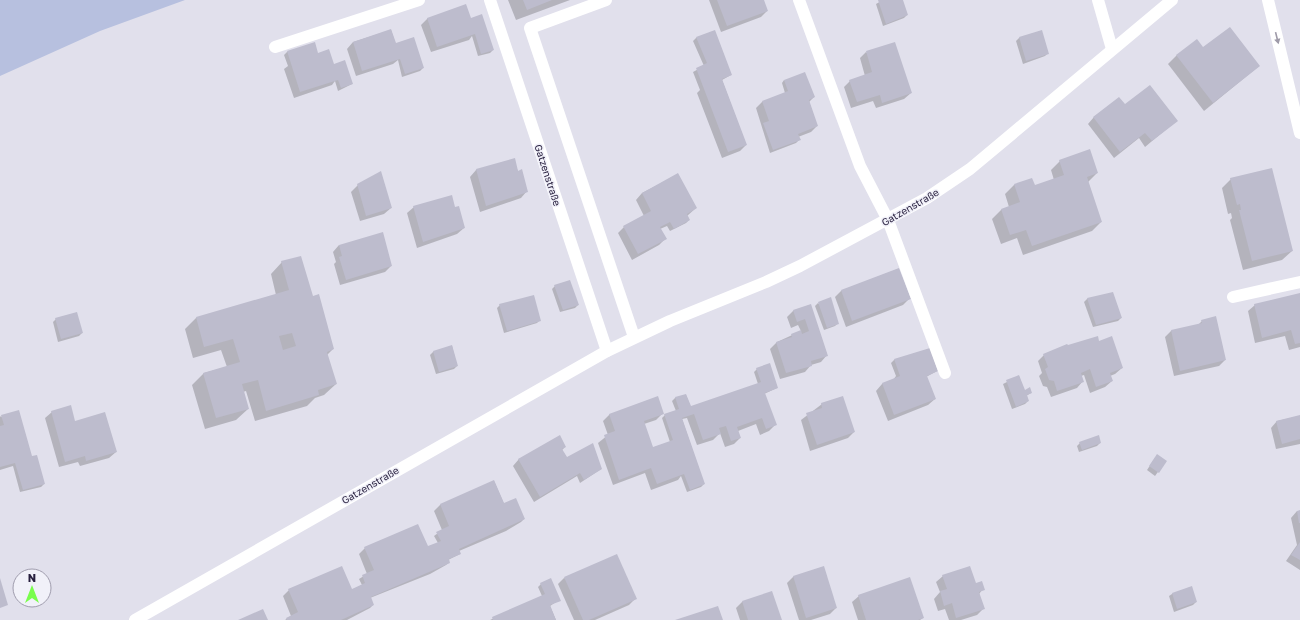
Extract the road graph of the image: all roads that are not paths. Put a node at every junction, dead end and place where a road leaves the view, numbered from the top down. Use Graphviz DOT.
graph roads {
  1 [pos="419,0"];
  2 [pos="490,0"];
  3 [pos="606,0"];
  4 [pos="799,0"];
  5 [pos="1098,0"];
  6 [pos="1172,0"];
  7 [pos="1268,0"];
  8 [pos="275,47"];
  9 [pos="1112,49"];
  10 [pos="1300,133"];
  11 [pos="888,220"];
  12 [pos="1300,282"];
  13 [pos="1233,297"];
  14 [pos="634,337"];
  15 [pos="607,351"];
  16 [pos="945,373"];
  17 [pos="135,620"];
  1 -- 8 [label="street"];
  2 -- 15 [label="street, Gatzenstraße"];
  3 -- 14 [label="street"];
  4 -- 11 [label="street"];
  5 -- 9 [label="street"];
  6 -- 9 [label="street, Gatzenstraße"];
  7 -- 10 [label="street, one-way"];
  9 -- 11 [label="street, Gatzenstraße"];
  11 -- 14 [label="street, Gatzenstraße"];
  11 -- 16 [label="street"];
  12 -- 13 [label="street"];
  14 -- 15 [label="street, Gatzenstraße"];
  15 -- 17 [label="street, Gatzenstraße"];
}
